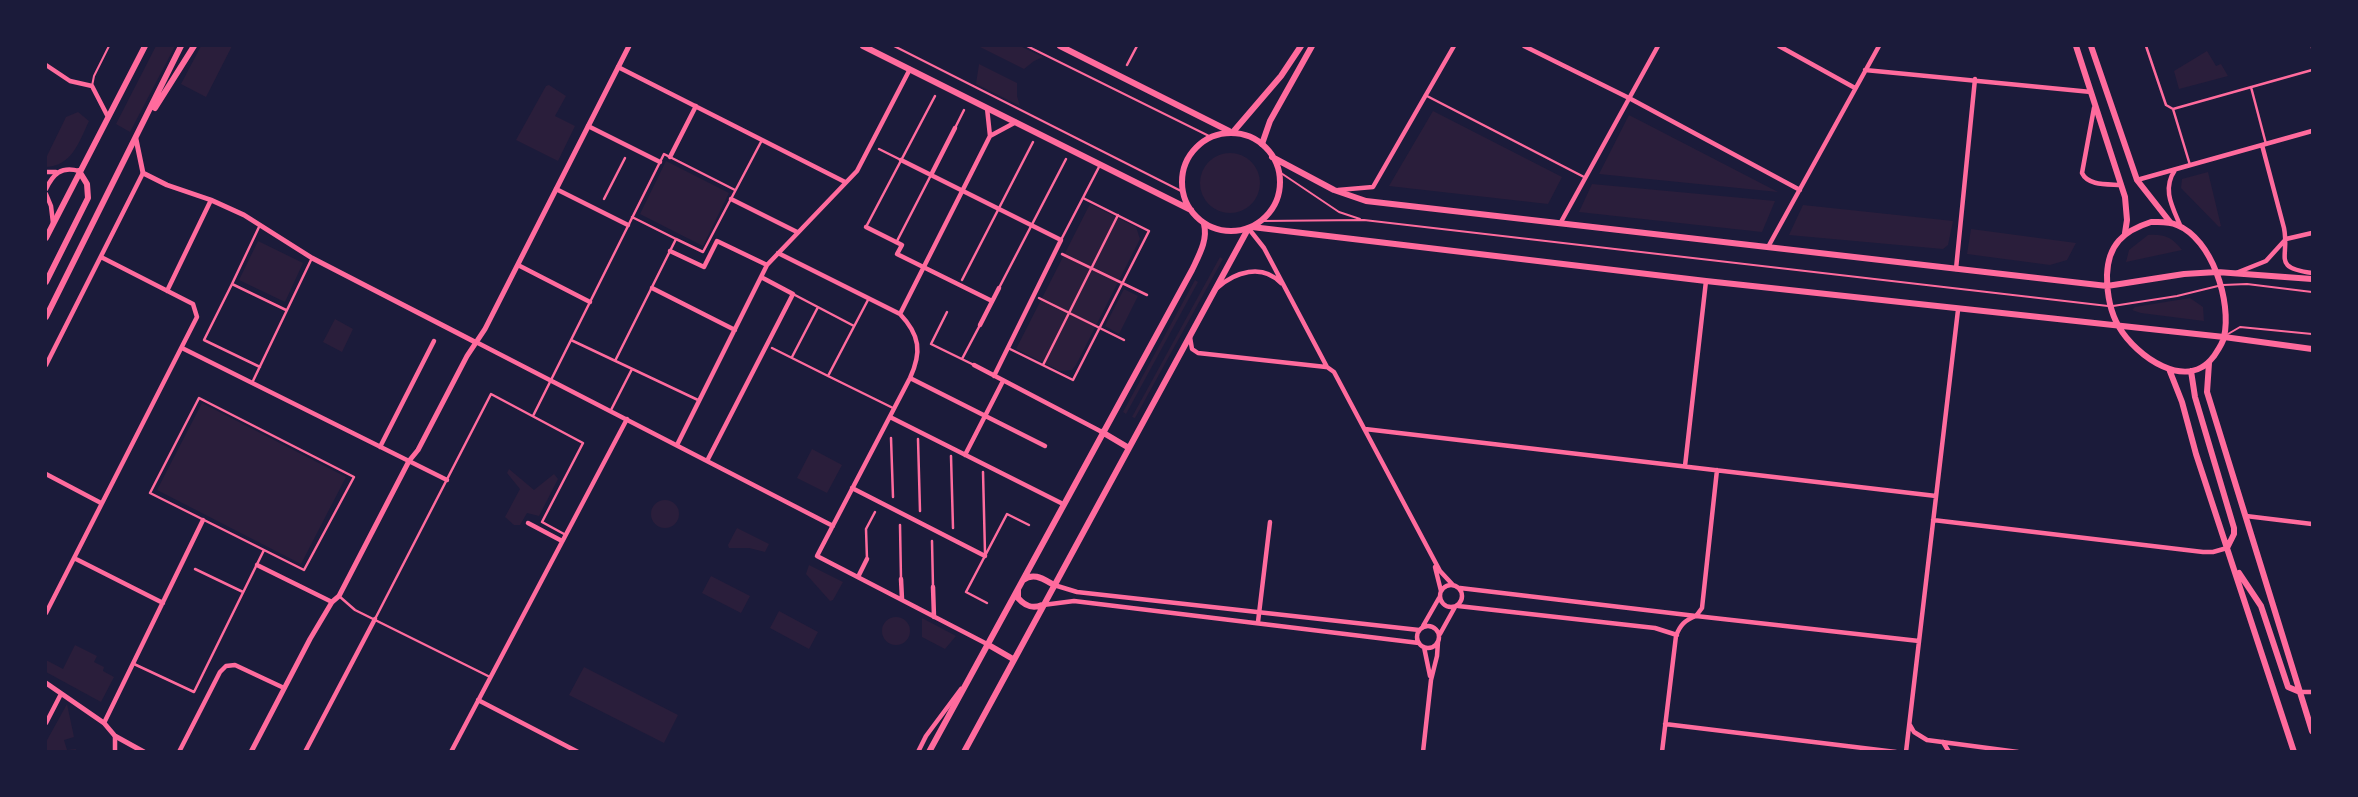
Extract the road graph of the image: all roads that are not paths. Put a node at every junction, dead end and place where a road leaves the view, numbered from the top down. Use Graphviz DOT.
graph roads {
  1 [pos="109,46"];
  2 [pos="142,46"];
  3 [pos="181,46"];
  4 [pos="194,46"];
  5 [pos="629,46"];
  6 [pos="863,46"];
  7 [pos="894,46"];
  8 [pos="1027,46"];
  9 [pos="1060,46"];
  10 [pos="1137,46"];
  11 [pos="1301,46"];
  12 [pos="1312,46"];
  13 [pos="1454,46"];
  14 [pos="1524,46"];
  15 [pos="1658,46"];
  16 [pos="1779,46"];
  17 [pos="1879,46"];
  18 [pos="2076,46"];
  19 [pos="2091,46"];
  20 [pos="2146,46"];
  21 [pos="46,65"];
  22 [pos="1127,65"];
  23 [pos="618,67"];
  24 [pos="910,69"];
  25 [pos="1865,70"];
  26 [pos="2312,70"];
  27 [pos="1975,79"];
  28 [pos="92,86"];
  29 [pos="1855,88"];
  30 [pos="2251,88"];
  31 [pos="2092,92"];
  32 [pos="1425,95"];
  33 [pos="935,96"];
  34 [pos="1629,98"];
  35 [pos="2095,103"];
  36 [pos="696,106"];
  37 [pos="987,108"];
  38 [pos="2173,109"];
  39 [pos="964,110"];
  40 [pos="107,115"];
  41 [pos="1016,122"];
  42 [pos="588,126"];
  43 [pos="955,128"];
  44 [pos="2312,131"];
  45 [pos="1232,132"];
  46 [pos="990,136"];
  47 [pos="1211,137"];
  48 [pos="136,139"];
  49 [pos="762,140"];
  50 [pos="1032,142"];
  51 [pos="1262,144"];
  52 [pos="2264,144"];
  53 [pos="879,149"];
  54 [pos="670,157"];
  55 [pos="1272,157"];
  56 [pos="625,158"];
  57 [pos="1066,159"];
  58 [pos="901,160"];
  59 [pos="660,162"];
  60 [pos="1100,164"];
  61 [pos="2190,165"];
  62 [pos="2175,169"];
  63 [pos="79,171"];
  64 [pos="1278,171"];
  65 [pos="46,172"];
  66 [pos="57,172"];
  67 [pos="143,173"];
  68 [pos="931,175"];
  69 [pos="1585,178"];
  70 [pos="2137,180"];
  71 [pos="845,182"];
  72 [pos="2121,185"];
  73 [pos="556,189"];
  74 [pos="735,190"];
  75 [pos="962,190"];
  76 [pos="1334,190"];
  77 [pos="1800,190"];
  78 [pos="46,191"];
  79 [pos="1183,192"];
  80 [pos="1083,198"];
  81 [pos="604,199"];
  82 [pos="731,199"];
  83 [pos="211,200"];
  84 [pos="998,209"];
  85 [pos="1191,210"];
  86 [pos="1118,215"];
  87 [pos="632,217"];
  88 [pos="1364,220"];
  89 [pos="1261,221"];
  90 [pos="1561,222"];
  91 [pos="2170,222"];
  92 [pos="53,223"];
  93 [pos="261,224"];
  94 [pos="1204,224"];
  95 [pos="628,225"];
  96 [pos="2180,225"];
  97 [pos="1032,226"];
  98 [pos="866,227"];
  99 [pos="1250,228"];
  100 [pos="797,232"];
  101 [pos="2125,233"];
  102 [pos="2312,233"];
  103 [pos="46,238"];
  104 [pos="676,239"];
  105 [pos="2286,239"];
  106 [pos="1061,240"];
  107 [pos="896,243"];
  108 [pos="1768,247"];
  109 [pos="670,250"];
  110 [pos="778,253"];
  111 [pos="1062,254"];
  112 [pos="101,257"];
  113 [pos="312,258"];
  114 [pos="518,265"];
  115 [pos="767,265"];
  116 [pos="924,267"];
  117 [pos="1092,268"];
  118 [pos="1956,270"];
  119 [pos="2217,272"];
  120 [pos="2312,273"];
  121 [pos="2233,274"];
  122 [pos="761,277"];
  123 [pos="2312,279"];
  124 [pos="962,280"];
  125 [pos="1706,281"];
  126 [pos="46,282"];
  127 [pos="1122,283"];
  128 [pos="232,284"];
  129 [pos="2222,285"];
  130 [pos="2107,286"];
  131 [pos="652,288"];
  132 [pos="999,288"];
  133 [pos="1287,290"];
  134 [pos="167,291"];
  135 [pos="2312,292"];
  136 [pos="793,294"];
  137 [pos="1147,295"];
  138 [pos="1210,297"];
  139 [pos="869,298"];
  140 [pos="1039,298"];
  141 [pos="992,301"];
  142 [pos="590,302"];
  143 [pos="2110,306"];
  144 [pos="818,307"];
  145 [pos="286,310"];
  146 [pos="1958,310"];
  147 [pos="947,312"];
  148 [pos="1069,313"];
  149 [pos="900,314"];
  150 [pos="46,317"];
  151 [pos="980,325"];
  152 [pos="854,326"];
  153 [pos="2118,326"];
  154 [pos="1100,328"];
  155 [pos="735,330"];
  156 [pos="1192,332"];
  157 [pos="2312,334"];
  158 [pos="2224,337"];
  159 [pos="571,340"];
  160 [pos="1124,340"];
  161 [pos="434,341"];
  162 [pos="475,342"];
  163 [pos="182,348"];
  164 [pos="772,348"];
  165 [pos="1008,348"];
  166 [pos="2312,349"];
  167 [pos="791,358"];
  168 [pos="962,359"];
  169 [pos="615,361"];
  170 [pos="2209,363"];
  171 [pos="46,365"];
  172 [pos="974,365"];
  173 [pos="1043,365"];
  174 [pos="260,367"];
  175 [pos="1327,367"];
  176 [pos="632,369"];
  177 [pos="2169,369"];
  178 [pos="2191,371"];
  179 [pos="828,376"];
  180 [pos="994,376"];
  181 [pos="910,378"];
  182 [pos="551,381"];
  183 [pos="1003,381"];
  184 [pos="252,383"];
  185 [pos="699,401"];
  186 [pos="894,409"];
  187 [pos="611,411"];
  188 [pos="533,415"];
  189 [pos="985,416"];
  190 [pos="890,417"];
  191 [pos="627,419"];
  192 [pos="1365,429"];
  193 [pos="1102,432"];
  194 [pos="891,438"];
  195 [pos="918,439"];
  196 [pos="677,446"];
  197 [pos="1045,446"];
  198 [pos="380,447"];
  199 [pos="1129,447"];
  200 [pos="965,455"];
  201 [pos="951,456"];
  202 [pos="409,461"];
  203 [pos="707,461"];
  204 [pos="1685,466"];
  205 [pos="1717,470"];
  206 [pos="983,472"];
  207 [pos="46,474"];
  208 [pos="447,480"];
  209 [pos="852,488"];
  210 [pos="1936,496"];
  211 [pos="892,497"];
  212 [pos="101,503"];
  213 [pos="1063,504"];
  214 [pos="920,511"];
  215 [pos="875,512"];
  216 [pos="2246,516"];
  217 [pos="203,520"];
  218 [pos="1933,520"];
  219 [pos="1270,522"];
  220 [pos="528,523"];
  221 [pos="1029,524"];
  222 [pos="2312,524"];
  223 [pos="900,525"];
  224 [pos="833,526"];
  225 [pos="953,528"];
  226 [pos="565,535"];
  227 [pos="562,541"];
  228 [pos="932,541"];
  229 [pos="2227,548"];
  230 [pos="264,550"];
  231 [pos="985,556"];
  232 [pos="1432,556"];
  233 [pos="74,558"];
  234 [pos="867,559"];
  235 [pos="257,565"];
  236 [pos="2234,566"];
  237 [pos="195,569"];
  238 [pos="858,578"];
  239 [pos="901,579"];
  240 [pos="1019,584"];
  241 [pos="1054,585"];
  242 [pos="1453,585"];
  243 [pos="933,587"];
  244 [pos="1460,588"];
  245 [pos="1441,591"];
  246 [pos="243,592"];
  247 [pos="339,596"];
  248 [pos="1440,597"];
  249 [pos="902,600"];
  250 [pos="332,602"];
  251 [pos="163,603"];
  252 [pos="987,603"];
  253 [pos="1042,605"];
  254 [pos="1457,606"];
  255 [pos="46,613"];
  256 [pos="1259,613"];
  257 [pos="1696,616"];
  258 [pos="934,617"];
  259 [pos="375,619"];
  260 [pos="1258,622"];
  261 [pos="1421,628"];
  262 [pos="1440,635"];
  263 [pos="1677,635"];
  264 [pos="1920,641"];
  265 [pos="1438,642"];
  266 [pos="987,644"];
  267 [pos="1422,645"];
  268 [pos="1013,659"];
  269 [pos="134,663"];
  270 [pos="490,677"];
  271 [pos="967,680"];
  272 [pos="1431,680"];
  273 [pos="46,683"];
  274 [pos="284,688"];
  275 [pos="2300,692"];
  276 [pos="2312,692"];
  277 [pos="61,694"];
  278 [pos="478,700"];
  279 [pos="1909,722"];
  280 [pos="46,723"];
  281 [pos="104,723"];
  282 [pos="1665,724"];
  283 [pos="2312,731"];
  284 [pos="115,736"];
  285 [pos="1943,742"];
  286 [pos="115,751"];
  287 [pos="144,751"];
  288 [pos="179,751"];
  289 [pos="251,751"];
  290 [pos="305,751"];
  291 [pos="451,751"];
  292 [pos="578,751"];
  293 [pos="918,751"];
  294 [pos="929,751"];
  295 [pos="964,751"];
  296 [pos="1423,751"];
  297 [pos="1662,751"];
  298 [pos="1896,751"];
  299 [pos="1906,751"];
  300 [pos="1949,751"];
  301 [pos="2018,751"];
  302 [pos="2294,751"];
  1 -- 28 [label="lane"];
  2 -- 40 [label="main road"];
  3 -- 48 [label="main road"];
  4 -- 48 [label="main road"];
  5 -- 23 [label="street"];
  6 -- 24 [label="main road"];
  7 -- 79 [label="lane"];
  8 -- 47 [label="lane"];
  9 -- 45 [label="main road"];
  10 -- 22 [label="street"];
  11 -- 45 [label="main road"];
  12 -- 51 [label="main road"];
  13 -- 32 [label="street"];
  14 -- 34 [label="street"];
  15 -- 34 [label="street"];
  16 -- 29 [label="street"];
  17 -- 25 [label="street"];
  18 -- 31 [label="main road"];
  19 -- 70 [label="main road"];
  20 -- 38 [label="street"];
  21 -- 28 [label="street"];
  23 -- 36 [label="street"];
  23 -- 42 [label="street"];
  24 -- 37 [label="main road"];
  24 -- 71 [label="street"];
  25 -- 27 [label="street"];
  25 -- 29 [label="street"];
  26 -- 30 [label="street"];
  27 -- 31 [label="street"];
  27 -- 118 [label="street"];
  28 -- 40 [label="street"];
  29 -- 77 [label="street"];
  30 -- 38 [label="street"];
  30 -- 52 [label="street"];
  31 -- 35 [label="main road"];
  32 -- 69 [label="street"];
  32 -- 76 [label="street"];
  33 -- 58 [label="street"];
  34 -- 69 [label="street"];
  34 -- 77 [label="street"];
  35 -- 72 [label="main road"];
  35 -- 72 [label="street"];
  36 -- 49 [label="street"];
  36 -- 54 [label="street"];
  37 -- 41 [label="main road"];
  37 -- 46 [label="street"];
  38 -- 61 [label="street"];
  39 -- 43 [label="street"];
  40 -- 63 [label="main road"];
  41 -- 46 [label="street"];
  41 -- 60 [label="main road"];
  42 -- 59 [label="street"];
  42 -- 73 [label="street"];
  43 -- 68 [label="street"];
  44 -- 52 [label="street"];
  45 -- 47 [label="main road"];
  45 -- 51 [label="main road"];
  46 -- 75 [label="street"];
  47 -- 79 [label="main road"];
  48 -- 67 [label="street"];
  48 -- 150 [label="main road"];
  49 -- 71 [label="street"];
  49 -- 74 [label="street"];
  50 -- 84 [label="street"];
  51 -- 55 [label="main road"];
  52 -- 61 [label="street"];
  52 -- 105 [label="street"];
  53 -- 58 [label="street"];
  54 -- 59 [label="street"];
  54 -- 74 [label="street"];
  55 -- 64 [label="main road"];
  55 -- 76 [label="main road"];
  56 -- 81 [label="street"];
  57 -- 97 [label="street"];
  58 -- 68 [label="street"];
  58 -- 98 [label="street"];
  59 -- 87 [label="street"];
  60 -- 80 [label="street"];
  60 -- 85 [label="main road"];
  61 -- 62 [label="street"];
  62 -- 70 [label="street"];
  62 -- 96 [label="street"];
  63 -- 66 [label="street"];
  63 -- 92 [label="main road"];
  63 -- 126 [label="main road"];
  64 -- 88 [label="lane"];
  64 -- 89 [label="main road"];
  65 -- 66 [label="street"];
  66 -- 78 [label="street"];
  67 -- 83 [label="street"];
  67 -- 112 [label="street"];
  68 -- 75 [label="street"];
  68 -- 107 [label="street"];
  69 -- 90 [label="street"];
  70 -- 91 [label="main road"];
  71 -- 100 [label="street"];
  72 -- 101 [label="main road"];
  73 -- 95 [label="street"];
  73 -- 114 [label="street"];
  74 -- 82 [label="street"];
  75 -- 84 [label="street"];
  75 -- 116 [label="street"];
  76 -- 90 [label="main road"];
  77 -- 108 [label="street"];
  78 -- 92 [label="street"];
  79 -- 85 [label="main road"];
  80 -- 86 [label="street"];
  80 -- 106 [label="street"];
  82 -- 100 [label="street"];
  82 -- 104 [label="street"];
  83 -- 93 [label="street"];
  83 -- 134 [label="street"];
  84 -- 97 [label="street"];
  84 -- 124 [label="street"];
  85 -- 94 [label="main road"];
  86 -- 117 [label="street"];
  86 -- 127 [label="street"];
  87 -- 95 [label="street"];
  87 -- 104 [label="street"];
  88 -- 89 [label="lane"];
  88 -- 143 [label="lane"];
  89 -- 99 [label="main road"];
  90 -- 108 [label="main road"];
  91 -- 96 [label="main road"];
  91 -- 101 [label="main road"];
  92 -- 103 [label="main road"];
  93 -- 113 [label="street"];
  93 -- 128 [label="street"];
  94 -- 99 [label="main road"];
  94 -- 193 [label="main road"];
  95 -- 142 [label="street"];
  96 -- 119 [label="main road"];
  97 -- 106 [label="street"];
  97 -- 132 [label="street"];
  98 -- 107 [label="street"];
  99 -- 125 [label="main road"];
  99 -- 133 [label="street"];
  99 -- 138 [label="main road"];
  100 -- 110 [label="street"];
  101 -- 130 [label="main road"];
  102 -- 105 [label="street"];
  104 -- 109 [label="street"];
  105 -- 120 [label="street"];
  105 -- 121 [label="street"];
  106 -- 165 [label="street"];
  107 -- 116 [label="street"];
  108 -- 118 [label="main road"];
  109 -- 115 [label="street"];
  109 -- 131 [label="street"];
  110 -- 115 [label="street"];
  110 -- 139 [label="street"];
  111 -- 117 [label="street"];
  112 -- 134 [label="street"];
  112 -- 171 [label="street"];
  113 -- 145 [label="street"];
  113 -- 162 [label="street"];
  114 -- 142 [label="street"];
  114 -- 162 [label="street"];
  115 -- 122 [label="street"];
  116 -- 141 [label="street"];
  116 -- 149 [label="street"];
  117 -- 127 [label="street"];
  117 -- 148 [label="street"];
  118 -- 130 [label="main road"];
  119 -- 121 [label="main road"];
  119 -- 129 [label="main road"];
  119 -- 130 [label="main road"];
  121 -- 123 [label="main road"];
  122 -- 136 [label="street"];
  122 -- 155 [label="street"];
  125 -- 146 [label="main road"];
  125 -- 204 [label="street"];
  127 -- 137 [label="street"];
  127 -- 154 [label="street"];
  128 -- 145 [label="street"];
  128 -- 174 [label="street"];
  129 -- 135 [label="lane"];
  129 -- 143 [label="lane"];
  129 -- 158 [label="main road"];
  130 -- 143 [label="main road"];
  131 -- 155 [label="street"];
  131 -- 169 [label="street"];
  132 -- 141 [label="street"];
  133 -- 138 [label="street"];
  133 -- 175 [label="street"];
  134 -- 163 [label="street"];
  136 -- 144 [label="street"];
  136 -- 203 [label="street"];
  138 -- 156 [label="main road"];
  139 -- 149 [label="street"];
  139 -- 152 [label="street"];
  140 -- 148 [label="street"];
  141 -- 151 [label="street"];
  142 -- 159 [label="street"];
  143 -- 153 [label="main road"];
  144 -- 152 [label="street"];
  144 -- 167 [label="street"];
  145 -- 174 [label="street"];
  146 -- 153 [label="main road"];
  146 -- 210 [label="street"];
  147 -- 168 [label="street"];
  148 -- 154 [label="street"];
  148 -- 173 [label="street"];
  149 -- 181 [label="street"];
  151 -- 168 [label="street"];
  152 -- 179 [label="street"];
  153 -- 158 [label="main road"];
  153 -- 177 [label="main road"];
  154 -- 160 [label="street"];
  154 -- 173 [label="street"];
  155 -- 185 [label="street"];
  156 -- 175 [label="street"];
  156 -- 199 [label="main road"];
  157 -- 158 [label="lane"];
  158 -- 166 [label="main road"];
  158 -- 170 [label="main road"];
  159 -- 169 [label="street"];
  159 -- 182 [label="street"];
  161 -- 198 [label="street"];
  162 -- 182 [label="street"];
  162 -- 202 [label="street"];
  163 -- 184 [label="street"];
  163 -- 212 [label="street"];
  164 -- 167 [label="street"];
  165 -- 173 [label="street"];
  165 -- 180 [label="street"];
  167 -- 179 [label="street"];
  168 -- 172 [label="street"];
  169 -- 176 [label="street"];
  170 -- 178 [label="main road"];
  170 -- 216 [label="main road"];
  172 -- 180 [label="street"];
  174 -- 184 [label="street"];
  175 -- 192 [label="street"];
  176 -- 185 [label="street"];
  176 -- 187 [label="street"];
  177 -- 178 [label="main road"];
  177 -- 229 [label="main road"];
  178 -- 229 [label="main road"];
  179 -- 186 [label="street"];
  180 -- 183 [label="street"];
  181 -- 186 [label="street"];
  181 -- 189 [label="street"];
  182 -- 187 [label="street"];
  182 -- 188 [label="street"];
  183 -- 189 [label="street"];
  183 -- 193 [label="street"];
  184 -- 198 [label="street"];
  185 -- 196 [label="street"];
  186 -- 190 [label="street"];
  187 -- 191 [label="street"];
  188 -- 208 [label="street"];
  188 -- 226 [label="street"];
  189 -- 197 [label="street"];
  189 -- 200 [label="street"];
  190 -- 200 [label="street"];
  190 -- 209 [label="street"];
  191 -- 196 [label="street"];
  191 -- 226 [label="street"];
  192 -- 204 [label="street"];
  192 -- 232 [label="street"];
  193 -- 199 [label="main road"];
  193 -- 213 [label="main road"];
  194 -- 211 [label="street"];
  195 -- 214 [label="street"];
  196 -- 203 [label="street"];
  198 -- 202 [label="street"];
  199 -- 241 [label="main road"];
  200 -- 213 [label="street"];
  201 -- 225 [label="street"];
  202 -- 208 [label="street"];
  202 -- 247 [label="street"];
  203 -- 224 [label="street"];
  204 -- 205 [label="street"];
  205 -- 210 [label="street"];
  205 -- 257 [label="street"];
  206 -- 231 [label="street"];
  207 -- 212 [label="street"];
  208 -- 259 [label="street"];
  209 -- 224 [label="street"];
  209 -- 231 [label="street"];
  210 -- 218 [label="street"];
  212 -- 233 [label="street"];
  213 -- 240 [label="main road"];
  215 -- 234 [label="street"];
  216 -- 222 [label="street"];
  216 -- 275 [label="main road"];
  217 -- 230 [label="street"];
  217 -- 230 [label="street"];
  217 -- 251 [label="street"];
  218 -- 229 [label="street"];
  218 -- 264 [label="street"];
  219 -- 256 [label="street"];
  220 -- 227 [label="street"];
  221 -- 231 [label="street"];
  223 -- 239 [label="street"];
  224 -- 238 [label="street"];
  226 -- 227 [label="street"];
  227 -- 270 [label="street"];
  228 -- 243 [label="street"];
  229 -- 236 [label="main road"];
  230 -- 235 [label="street"];
  231 -- 252 [label="street"];
  232 -- 242 [label="street"];
  232 -- 245 [label="street"];
  233 -- 251 [label="street"];
  233 -- 255 [label="street"];
  234 -- 238 [label="street"];
  235 -- 246 [label="street"];
  235 -- 250 [label="street"];
  236 -- 275 [label="main road"];
  236 -- 302 [label="main road"];
  237 -- 246 [label="street"];
  238 -- 249 [label="street"];
  239 -- 249 [label="street"];
  240 -- 241 [label="main road"];
  240 -- 253 [label="main road"];
  240 -- 266 [label="main road"];
  241 -- 253 [label="main road"];
  241 -- 256 [label="street"];
  242 -- 244 [label="street"];
  242 -- 245 [label="street"];
  243 -- 258 [label="street"];
  244 -- 254 [label="street"];
  244 -- 257 [label="street"];
  245 -- 248 [label="street"];
  246 -- 269 [label="street"];
  247 -- 250 [label="street"];
  247 -- 259 [label="street"];
  248 -- 254 [label="street"];
  248 -- 261 [label="street"];
  249 -- 258 [label="street"];
  250 -- 274 [label="street"];
  251 -- 269 [label="street"];
  253 -- 260 [label="street"];
  253 -- 268 [label="main road"];
  254 -- 262 [label="street"];
  254 -- 263 [label="street"];
  256 -- 260 [label="street"];
  256 -- 261 [label="street"];
  257 -- 263 [label="street"];
  257 -- 264 [label="street"];
  258 -- 266 [label="street"];
  259 -- 270 [label="street"];
  259 -- 290 [label="street"];
  260 -- 267 [label="street"];
  261 -- 262 [label="street"];
  261 -- 267 [label="street"];
  262 -- 265 [label="street"];
  263 -- 282 [label="street"];
  264 -- 279 [label="street"];
  265 -- 267 [label="street"];
  265 -- 272 [label="street"];
  266 -- 268 [label="main road"];
  266 -- 271 [label="main road"];
  267 -- 272 [label="street"];
  268 -- 295 [label="main road"];
  269 -- 281 [label="street"];
  270 -- 278 [label="street"];
  271 -- 293 [label="street"];
  271 -- 294 [label="main road"];
  272 -- 296 [label="street"];
  273 -- 277 [label="street"];
  274 -- 288 [label="street"];
  274 -- 289 [label="street"];
  275 -- 276 [label="street"];
  275 -- 283 [label="main road"];
  277 -- 280 [label="street"];
  277 -- 281 [label="street"];
  278 -- 291 [label="street"];
  278 -- 292 [label="street"];
  279 -- 285 [label="street"];
  279 -- 299 [label="street"];
  281 -- 284 [label="street"];
  282 -- 297 [label="street"];
  282 -- 298 [label="street"];
  284 -- 286 [label="street"];
  284 -- 287 [label="street"];
  285 -- 300 [label="street"];
  285 -- 301 [label="street"];
}
